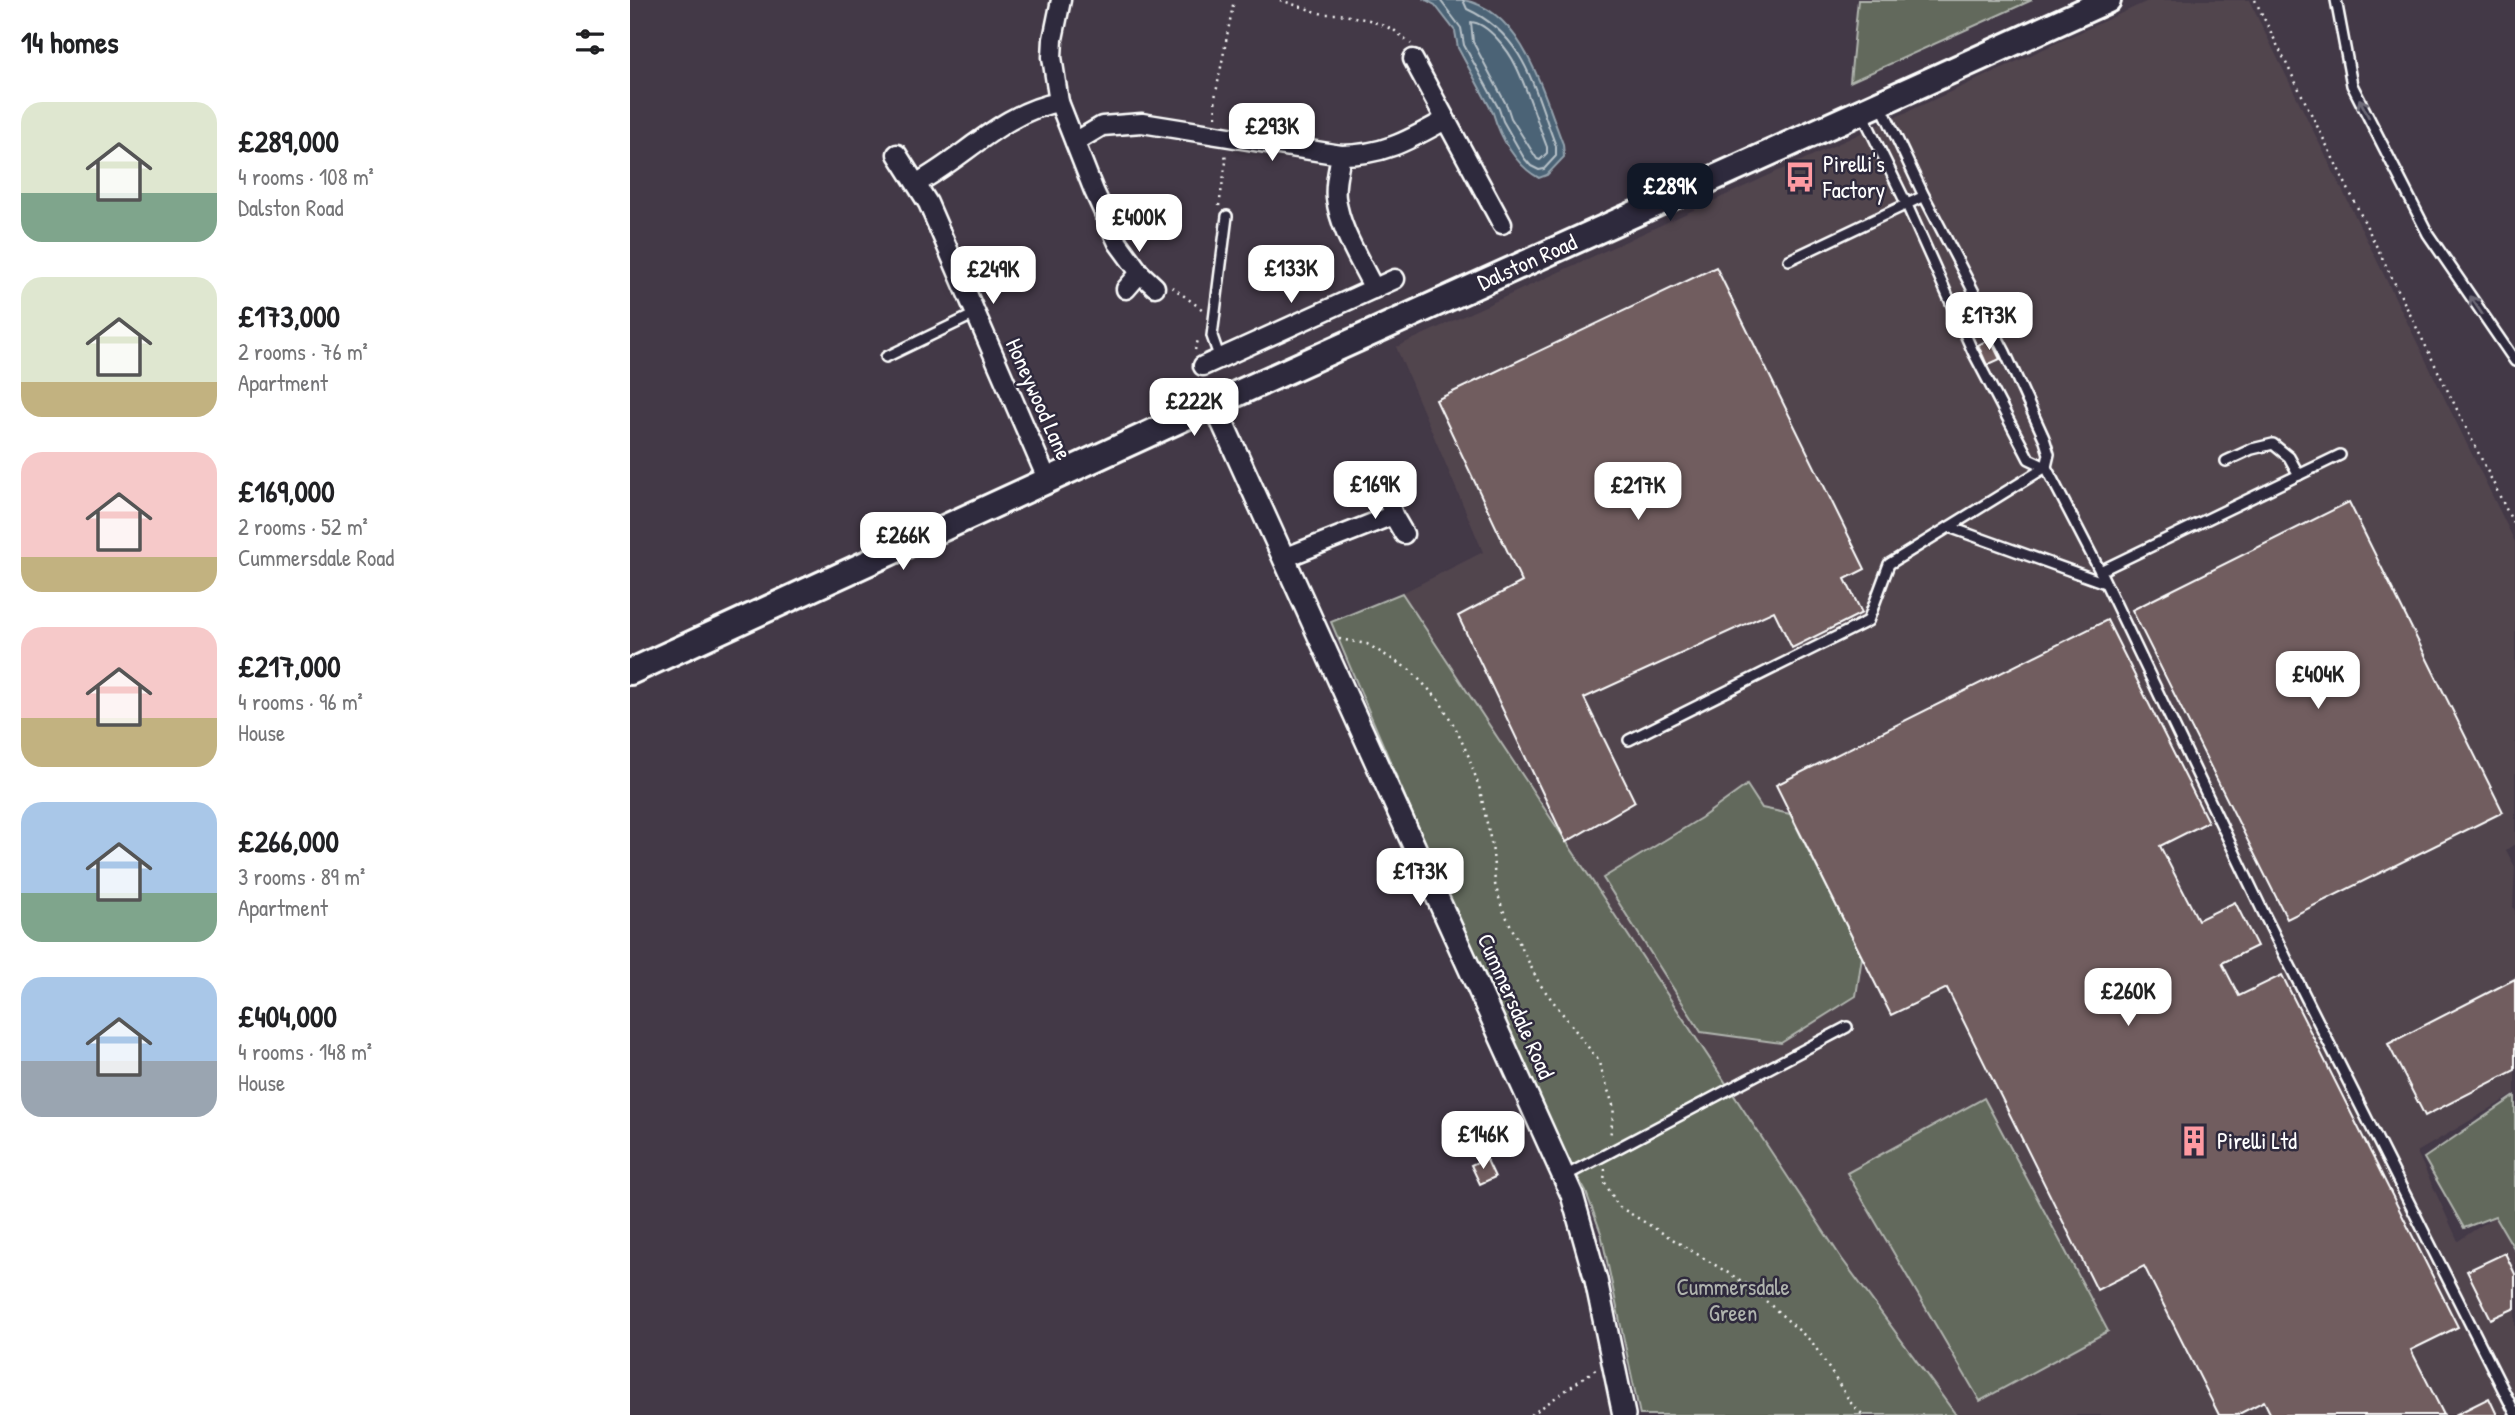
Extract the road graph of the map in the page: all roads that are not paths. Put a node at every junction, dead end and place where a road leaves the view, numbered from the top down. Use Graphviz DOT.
graph roads {
  1 [pos="1061,0"];
  2 [pos="2108,0"];
  3 [pos="2336,0"];
  4 [pos="1413,59"];
  5 [pos="1059,102"];
  6 [pos="1871,107"];
  7 [pos="1445,120"];
  8 [pos="1075,142"];
  9 [pos="897,155"];
  10 [pos="1341,155"];
  11 [pos="917,183"];
  12 [pos="1924,196"];
  13 [pos="1907,205"];
  14 [pos="1227,216"];
  15 [pos="1502,224"];
  16 [pos="1789,260"];
  17 [pos="1140,273"];
  18 [pos="1395,279"];
  19 [pos="1155,287"];
  20 [pos="1126,289"];
  21 [pos="1374,289"];
  22 [pos="975,314"];
  23 [pos="886,357"];
  24 [pos="1205,359"];
  25 [pos="2515,361"];
  26 [pos="1214,404"];
  27 [pos="2340,455"];
  28 [pos="2226,461"];
  29 [pos="2046,467"];
  30 [pos="2299,475"];
  31 [pos="1048,481"];
  32 [pos="1385,490"];
  33 [pos="1394,515"];
  34 [pos="1949,527"];
  35 [pos="1404,534"];
  36 [pos="1284,558"];
  37 [pos="2100,571"];
  38 [pos="2105,583"];
  39 [pos="630,672"];
  40 [pos="1629,740"];
  41 [pos="1847,1027"];
  42 [pos="1564,1177"];
  43 [pos="2515,1413"];
  44 [pos="1624,1415"];
  1 -- 5 [label="street"];
  2 -- 6 [label="main road, Dalston Road"];
  25 -- 3 [label="lane, one-way"];
  4 -- 7 [label="street"];
  5 -- 8 [label="street"];
  5 -- 11 [label="street"];
  6 -- 12 [label="lane"];
  6 -- 13 [label="lane"];
  6 -- 26 [label="main road, Dalston Road"];
  7 -- 10 [label="street"];
  7 -- 15 [label="street"];
  8 -- 10 [label="street"];
  8 -- 17 [label="street"];
  9 -- 11 [label="street, Honeywood Lane"];
  10 -- 21 [label="street"];
  11 -- 22 [label="street, Honeywood Lane"];
  12 -- 13 [label="lane"];
  12 -- 29 [label="lane"];
  13 -- 16 [label="lane"];
  13 -- 29 [label="lane"];
  14 -- 24 [label="lane"];
  17 -- 19 [label="street"];
  17 -- 20 [label="street"];
  18 -- 21 [label="street"];
  21 -- 24 [label="street"];
  22 -- 23 [label="lane"];
  22 -- 31 [label="street, Honeywood Lane"];
  26 -- 31 [label="main road, Dalston Road"];
  26 -- 36 [label="street, Cummersdale Road"];
  27 -- 30 [label="lane"];
  28 -- 30 [label="lane"];
  29 -- 34 [label="lane"];
  29 -- 37 [label="lane"];
  30 -- 37 [label="lane"];
  31 -- 39 [label="main road, Dalston Road"];
  32 -- 33 [label="street"];
  33 -- 35 [label="street"];
  33 -- 36 [label="street"];
  34 -- 38 [label="lane"];
  34 -- 40 [label="lane"];
  36 -- 42 [label="street, Cummersdale Road"];
  37 -- 38 [label="lane"];
  38 -- 43 [label="lane"];
  41 -- 42 [label="lane"];
  42 -- 44 [label="street, Cummersdale Road"];
}
